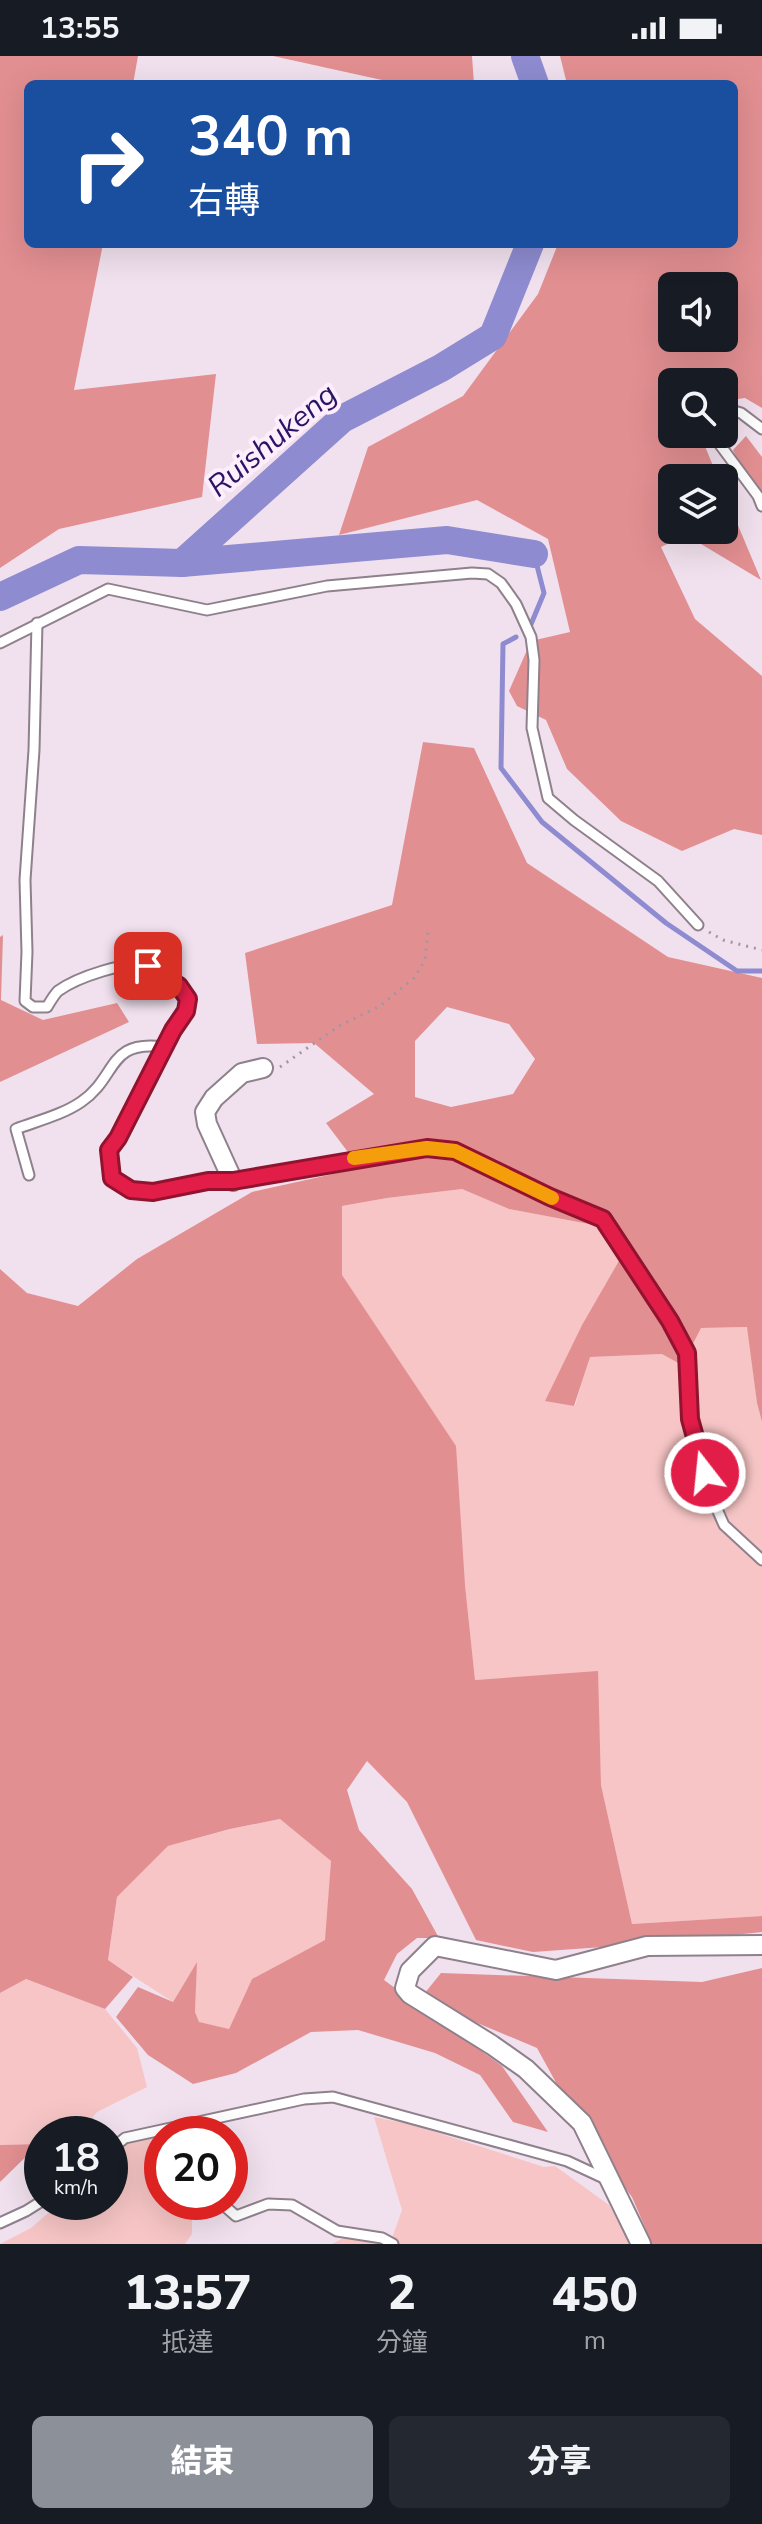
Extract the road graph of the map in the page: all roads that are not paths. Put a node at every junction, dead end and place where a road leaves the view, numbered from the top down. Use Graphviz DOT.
graph roads {
  1 [pos="738,412"];
  2 [pos="762,429"];
  3 [pos="722,448"];
  4 [pos="762,506"];
  5 [pos="37,623"];
  6 [pos="0,643"];
  7 [pos="698,925"];
  8 [pos="164,1047"];
  9 [pos="263,1068"];
  10 [pos="29,1175"];
  11 [pos="233,1181"];
  12 [pos="762,1560"];
  13 [pos="762,1945"];
  14 [pos="228,2116"];
  15 [pos="611,2181"];
  16 [pos="24,2212"];
  17 [pos="248,2212"];
  18 [pos="0,2223"];
  19 [pos="393,2244"];
  20 [pos="641,2244"];
  1 -- 2 [label="lane"];
  3 -- 4 [label="lane"];
  5 -- 6 [label="lane"];
  5 -- 7 [label="lane"];
  5 -- 8 [label="lane"];
  8 -- 10 [label="lane"];
  8 -- 11 [label="lane"];
  9 -- 11 [label="street"];
  11 -- 12 [label="lane"];
  13 -- 15 [label="street"];
  14 -- 15 [label="lane"];
  15 -- 20 [label="street"];
  16 -- 18 [label="lane"];
  17 -- 19 [label="lane"];
}
